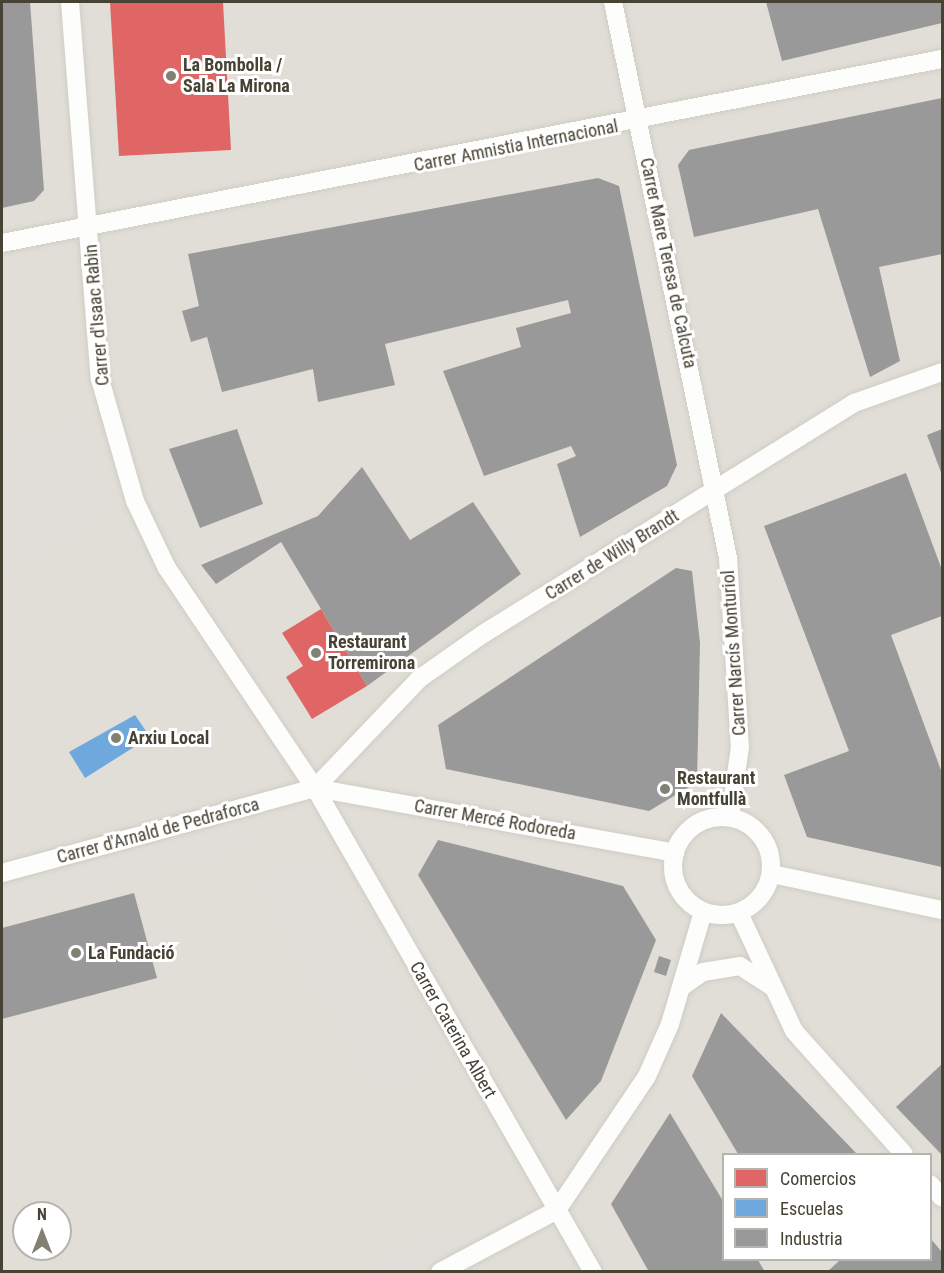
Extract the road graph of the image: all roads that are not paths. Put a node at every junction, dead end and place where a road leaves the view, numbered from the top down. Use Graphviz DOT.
graph roads {
  1 [pos="70,2"];
  2 [pos="613,2"];
  3 [pos="942,59"];
  4 [pos="638,122"];
  5 [pos="90,228"];
  6 [pos="2,243"];
  7 [pos="942,372"];
  8 [pos="716,490"];
  9 [pos="315,788"];
  10 [pos="730,817"];
  11 [pos="675,853"];
  12 [pos="2,873"];
  13 [pos="772,874"];
  14 [pos="942,910"];
  15 [pos="703,912"];
  16 [pos="740,913"];
  17 [pos="683,986"];
  18 [pos="778,992"];
  19 [pos="902,1153"];
  20 [pos="932,1186"];
  21 [pos="942,1198"];
  22 [pos="557,1210"];
  23 [pos="440,1272"];
  24 [pos="593,1272"];
  1 -- 5 [label="street, Carrer d'Isaac Rabin"];
  2 -- 4 [label="street, Carrer Mare Teresa de Calcuta"];
  3 -- 4 [label="street, Carrer Amnistia Internacional"];
  4 -- 5 [label="street, Carrer Amnistia Internacional"];
  4 -- 8 [label="street, Carrer Mare Teresa de Calcuta"];
  5 -- 6 [label="street, Carrer Amnistia Internacional"];
  5 -- 9 [label="street, Carrer d'Isaac Rabin"];
  7 -- 8 [label="street, Carrer de Willy Brandt"];
  8 -- 9 [label="street, Carrer de Willy Brandt"];
  8 -- 10 [label="street, Carrer Narcís Monturiol"];
  9 -- 11 [label="street, Carrer Mercé Rodoreda"];
  9 -- 12 [label="street, Carrer d'Arnald de Pedraforca"];
  9 -- 22 [label="street, Carrer Caterina Albert"];
  10 -- 11 [label="street"];
  10 -- 13 [label="street"];
  11 -- 15 [label="street"];
  13 -- 14 [label="street"];
  13 -- 16 [label="street"];
  15 -- 16 [label="street"];
  15 -- 17 [label="street"];
  16 -- 18 [label="street"];
  17 -- 18 [label="street"];
  17 -- 22 [label="street"];
  18 -- 19 [label="street"];
  20 -- 21 [label="street"];
  22 -- 23 [label="street"];
  22 -- 24 [label="street, Carrer Caterina Albert"];
}
